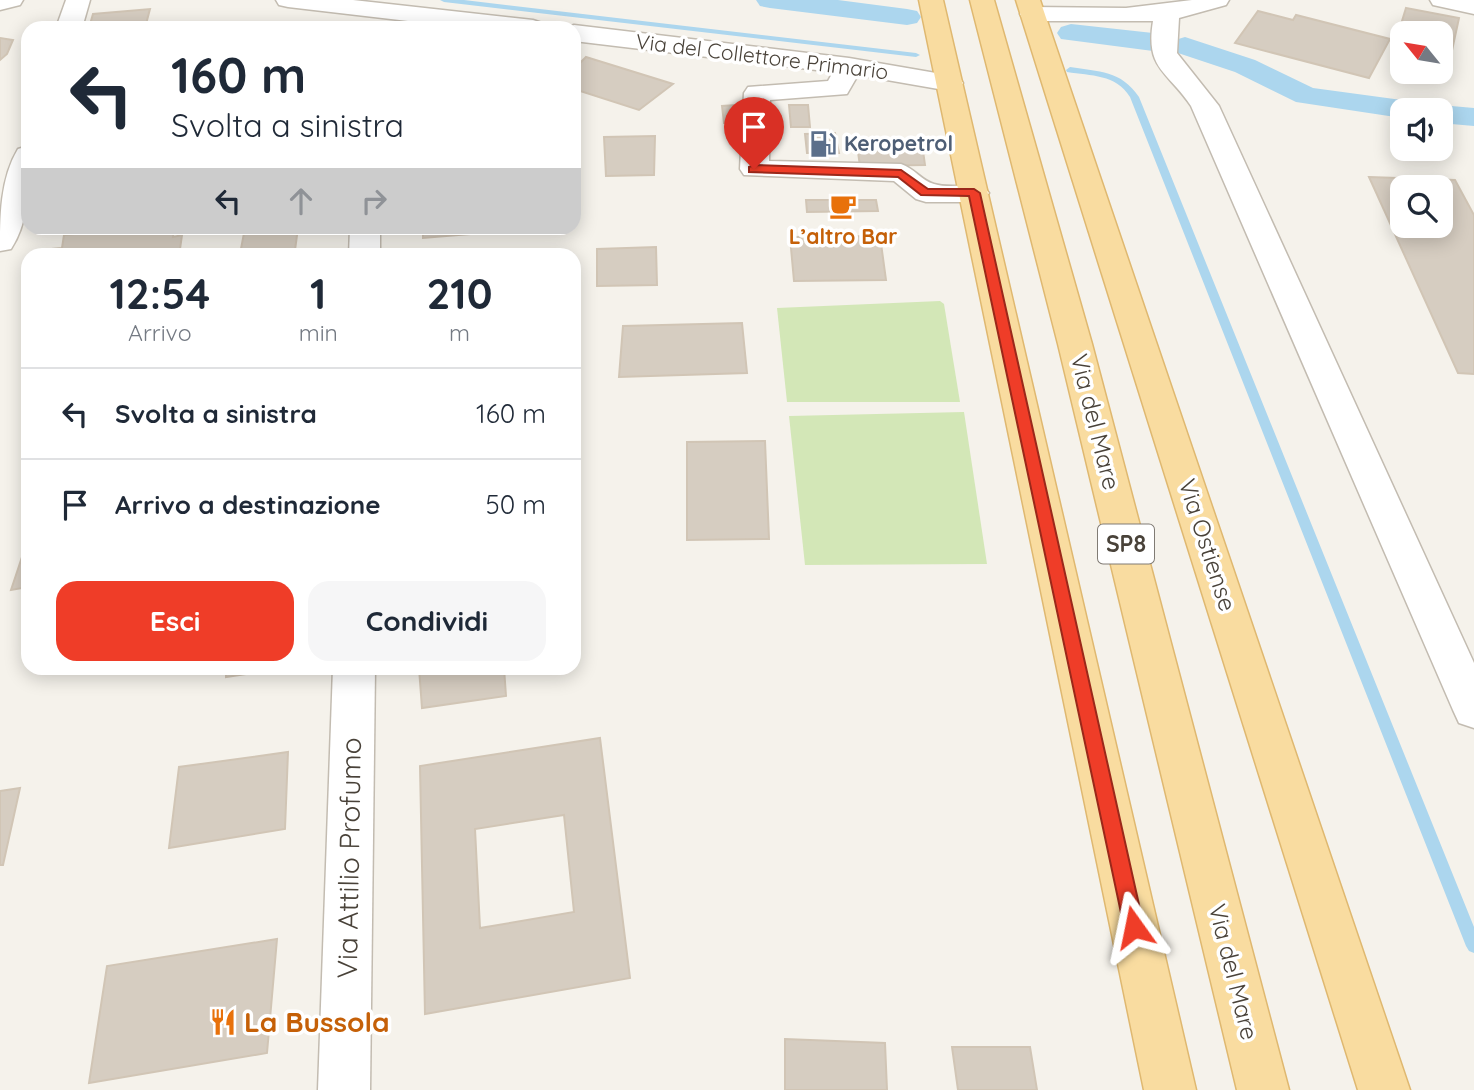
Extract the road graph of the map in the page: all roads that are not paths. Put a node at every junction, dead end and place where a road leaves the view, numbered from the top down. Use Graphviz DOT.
graph roads {
  1 [pos="10,0"];
  2 [pos="78,0"];
  3 [pos="288,0"];
  4 [pos="931,0"];
  5 [pos="982,0"];
  6 [pos="1216,0"];
  7 [pos="1442,0"];
  8 [pos="0,4"];
  9 [pos="1030,7"];
  10 [pos="1474,7"];
  11 [pos="1167,13"];
  12 [pos="370,19"];
  13 [pos="71,21"];
  14 [pos="406,21"];
  15 [pos="581,34"];
  16 [pos="849,66"];
  17 [pos="950,83"];
  18 [pos="21,177"];
  19 [pos="974,193"];
  20 [pos="0,242"];
  21 [pos="354,675"];
  22 [pos="1474,710"];
  23 [pos="344,1090"];
  24 [pos="1170,1090"];
  25 [pos="1263,1090"];
  26 [pos="1384,1090"];
  1 -- 8 [label="street"];
  2 -- 13 [label="street"];
  3 -- 12 [label="street"];
  4 -- 17 [label="main road"];
  5 -- 25 [label="main road, Via del Mare / SP8"];
  6 -- 11 [label="street"];
  7 -- 10 [label="street"];
  9 -- 11 [label="street"];
  9 -- 26 [label="main road, Via Ostiense"];
  11 -- 22 [label="street"];
  12 -- 14 [label="street"];
  15 -- 16 [label="street, Via del Collettore Primario"];
  16 -- 17 [label="street, Via del Collettore Primario"];
  16 -- 19 [label="street"];
  17 -- 19 [label="main road"];
  18 -- 20 [label="street"];
  19 -- 24 [label="main road"];
  21 -- 23 [label="street, Via Attilio Profumo"];
}
